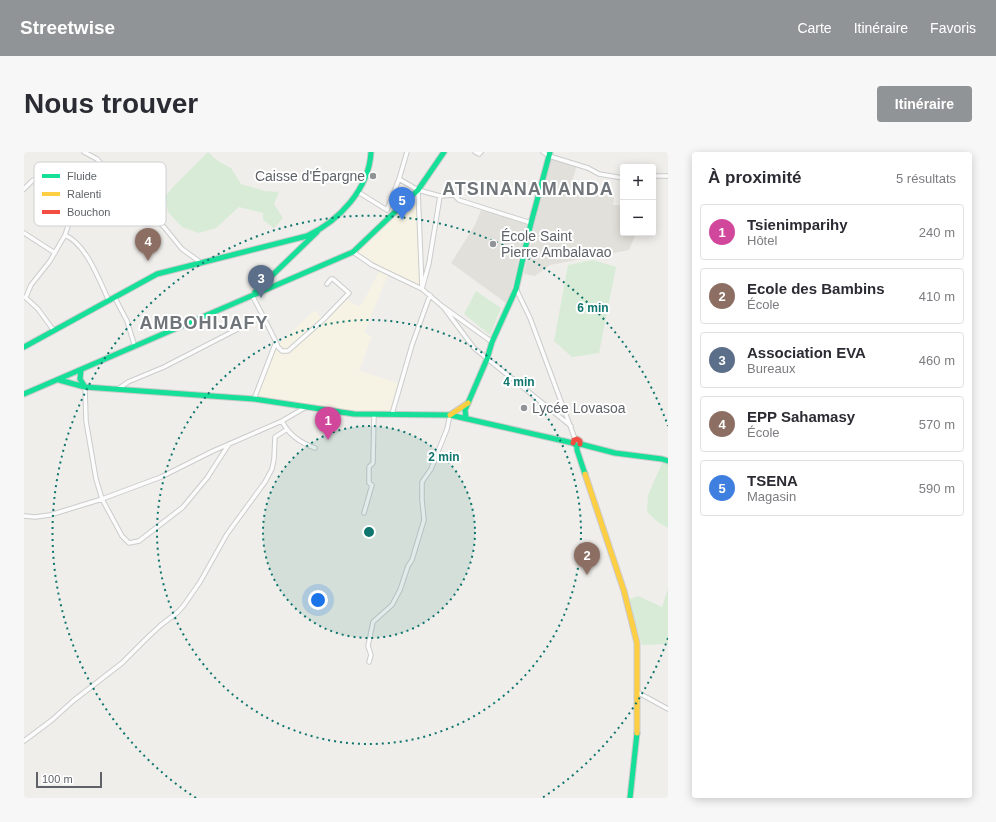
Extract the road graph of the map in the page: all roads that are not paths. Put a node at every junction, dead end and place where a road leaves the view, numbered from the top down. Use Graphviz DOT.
graph roads {
  1 [pos="84,152"];
  2 [pos="371,152"];
  3 [pos="407,152"];
  4 [pos="444,152"];
  5 [pos="476,152"];
  6 [pos="481,152"];
  7 [pos="544,152"];
  8 [pos="550,154"];
  9 [pos="99,162"];
  10 [pos="656,176"];
  11 [pos="668,176"];
  12 [pos="620,178"];
  13 [pos="399,179"];
  14 [pos="34,180"];
  15 [pos="24,189"];
  16 [pos="418,190"];
  17 [pos="358,192"];
  18 [pos="440,196"];
  19 [pos="386,210"];
  20 [pos="391,217"];
  21 [pos="531,223"];
  22 [pos="68,226"];
  23 [pos="163,226"];
  24 [pos="317,232"];
  25 [pos="24,233"];
  26 [pos="65,235"];
  27 [pos="296,239"];
  28 [pos="298,251"];
  29 [pos="353,252"];
  30 [pos="55,253"];
  31 [pos="200,262"];
  32 [pos="326,284"];
  33 [pos="422,289"];
  34 [pos="516,289"];
  35 [pos="252,295"];
  36 [pos="430,295"];
  37 [pos="25,297"];
  38 [pos="112,299"];
  39 [pos="442,306"];
  40 [pos="263,316"];
  41 [pos="54,331"];
  42 [pos="276,342"];
  43 [pos="492,342"];
  44 [pos="24,346"];
  45 [pos="136,347"];
  46 [pos="487,359"];
  47 [pos="81,370"];
  48 [pos="58,380"];
  49 [pos="85,388"];
  50 [pos="118,389"];
  51 [pos="24,394"];
  52 [pos="254,398"];
  53 [pos="469,403"];
  54 [pos="307,406"];
  55 [pos="374,414"];
  56 [pos="392,414"];
  57 [pos="450,415"];
  58 [pos="466,418"];
  59 [pos="282,421"];
  60 [pos="570,426"];
  61 [pos="286,430"];
  62 [pos="576,443"];
  63 [pos="229,444"];
  64 [pos="315,448"];
  65 [pos="668,461"];
  66 [pos="102,499"];
  67 [pos="364,513"];
  68 [pos="24,516"];
  69 [pos="369,662"];
  70 [pos="637,692"];
  71 [pos="668,710"];
  72 [pos="24,741"];
  73 [pos="630,798"];
  1 -- 9 [label="street"];
  2 -- 17 [label="street"];
  3 -- 13 [label="street"];
  4 -- 16 [label="street"];
  5 -- 6 [label="street"];
  7 -- 8 [label="street"];
  8 -- 12 [label="street"];
  8 -- 21 [label="street"];
  10 -- 11 [label="street"];
  13 -- 16 [label="street"];
  13 -- 19 [label="street"];
  14 -- 15 [label="street"];
  16 -- 18 [label="street"];
  16 -- 20 [label="street"];
  16 -- 33 [label="street"];
  17 -- 19 [label="street"];
  17 -- 24 [label="street"];
  18 -- 21 [label="street"];
  18 -- 33 [label="street"];
  19 -- 20 [label="street"];
  20 -- 29 [label="street"];
  21 -- 34 [label="street"];
  22 -- 26 [label="street"];
  23 -- 31 [label="street"];
  24 -- 27 [label="street"];
  24 -- 28 [label="street"];
  25 -- 30 [label="street"];
  26 -- 30 [label="street"];
  26 -- 38 [label="street"];
  27 -- 28 [label="street"];
  27 -- 31 [label="street"];
  28 -- 35 [label="street"];
  29 -- 33 [label="street"];
  29 -- 35 [label="street"];
  30 -- 37 [label="street"];
  31 -- 38 [label="street"];
  32 -- 42 [label="street"];
  33 -- 36 [label="street"];
  34 -- 43 [label="street"];
  34 -- 60 [label="street"];
  35 -- 40 [label="street"];
  35 -- 45 [label="street"];
  36 -- 39 [label="street"];
  36 -- 56 [label="street"];
  37 -- 41 [label="street"];
  38 -- 41 [label="street"];
  38 -- 45 [label="street"];
  39 -- 43 [label="street"];
  39 -- 46 [label="street"];
  40 -- 42 [label="street"];
  40 -- 50 [label="street"];
  41 -- 44 [label="street"];
  42 -- 52 [label="street"];
  43 -- 46 [label="street"];
  45 -- 47 [label="street"];
  46 -- 53 [label="street"];
  46 -- 60 [label="street"];
  47 -- 48 [label="street"];
  47 -- 49 [label="street"];
  48 -- 49 [label="street"];
  48 -- 51 [label="street"];
  49 -- 50 [label="street"];
  49 -- 66 [label="street"];
  50 -- 52 [label="street"];
  52 -- 54 [label="street"];
  53 -- 57 [label="street"];
  53 -- 58 [label="street"];
  54 -- 55 [label="street"];
  54 -- 59 [label="street"];
  55 -- 56 [label="street"];
  55 -- 67 [label="street"];
  56 -- 57 [label="street"];
  57 -- 58 [label="street"];
  57 -- 69 [label="street"];
  58 -- 62 [label="street"];
  59 -- 61 [label="street"];
  59 -- 63 [label="street"];
  60 -- 62 [label="street"];
  61 -- 64 [label="street"];
  61 -- 72 [label="street"];
  62 -- 65 [label="street"];
  62 -- 70 [label="street"];
  63 -- 66 [label="street"];
  63 -- 66 [label="street"];
  66 -- 68 [label="street"];
  70 -- 71 [label="street"];
  70 -- 73 [label="street"];
}
